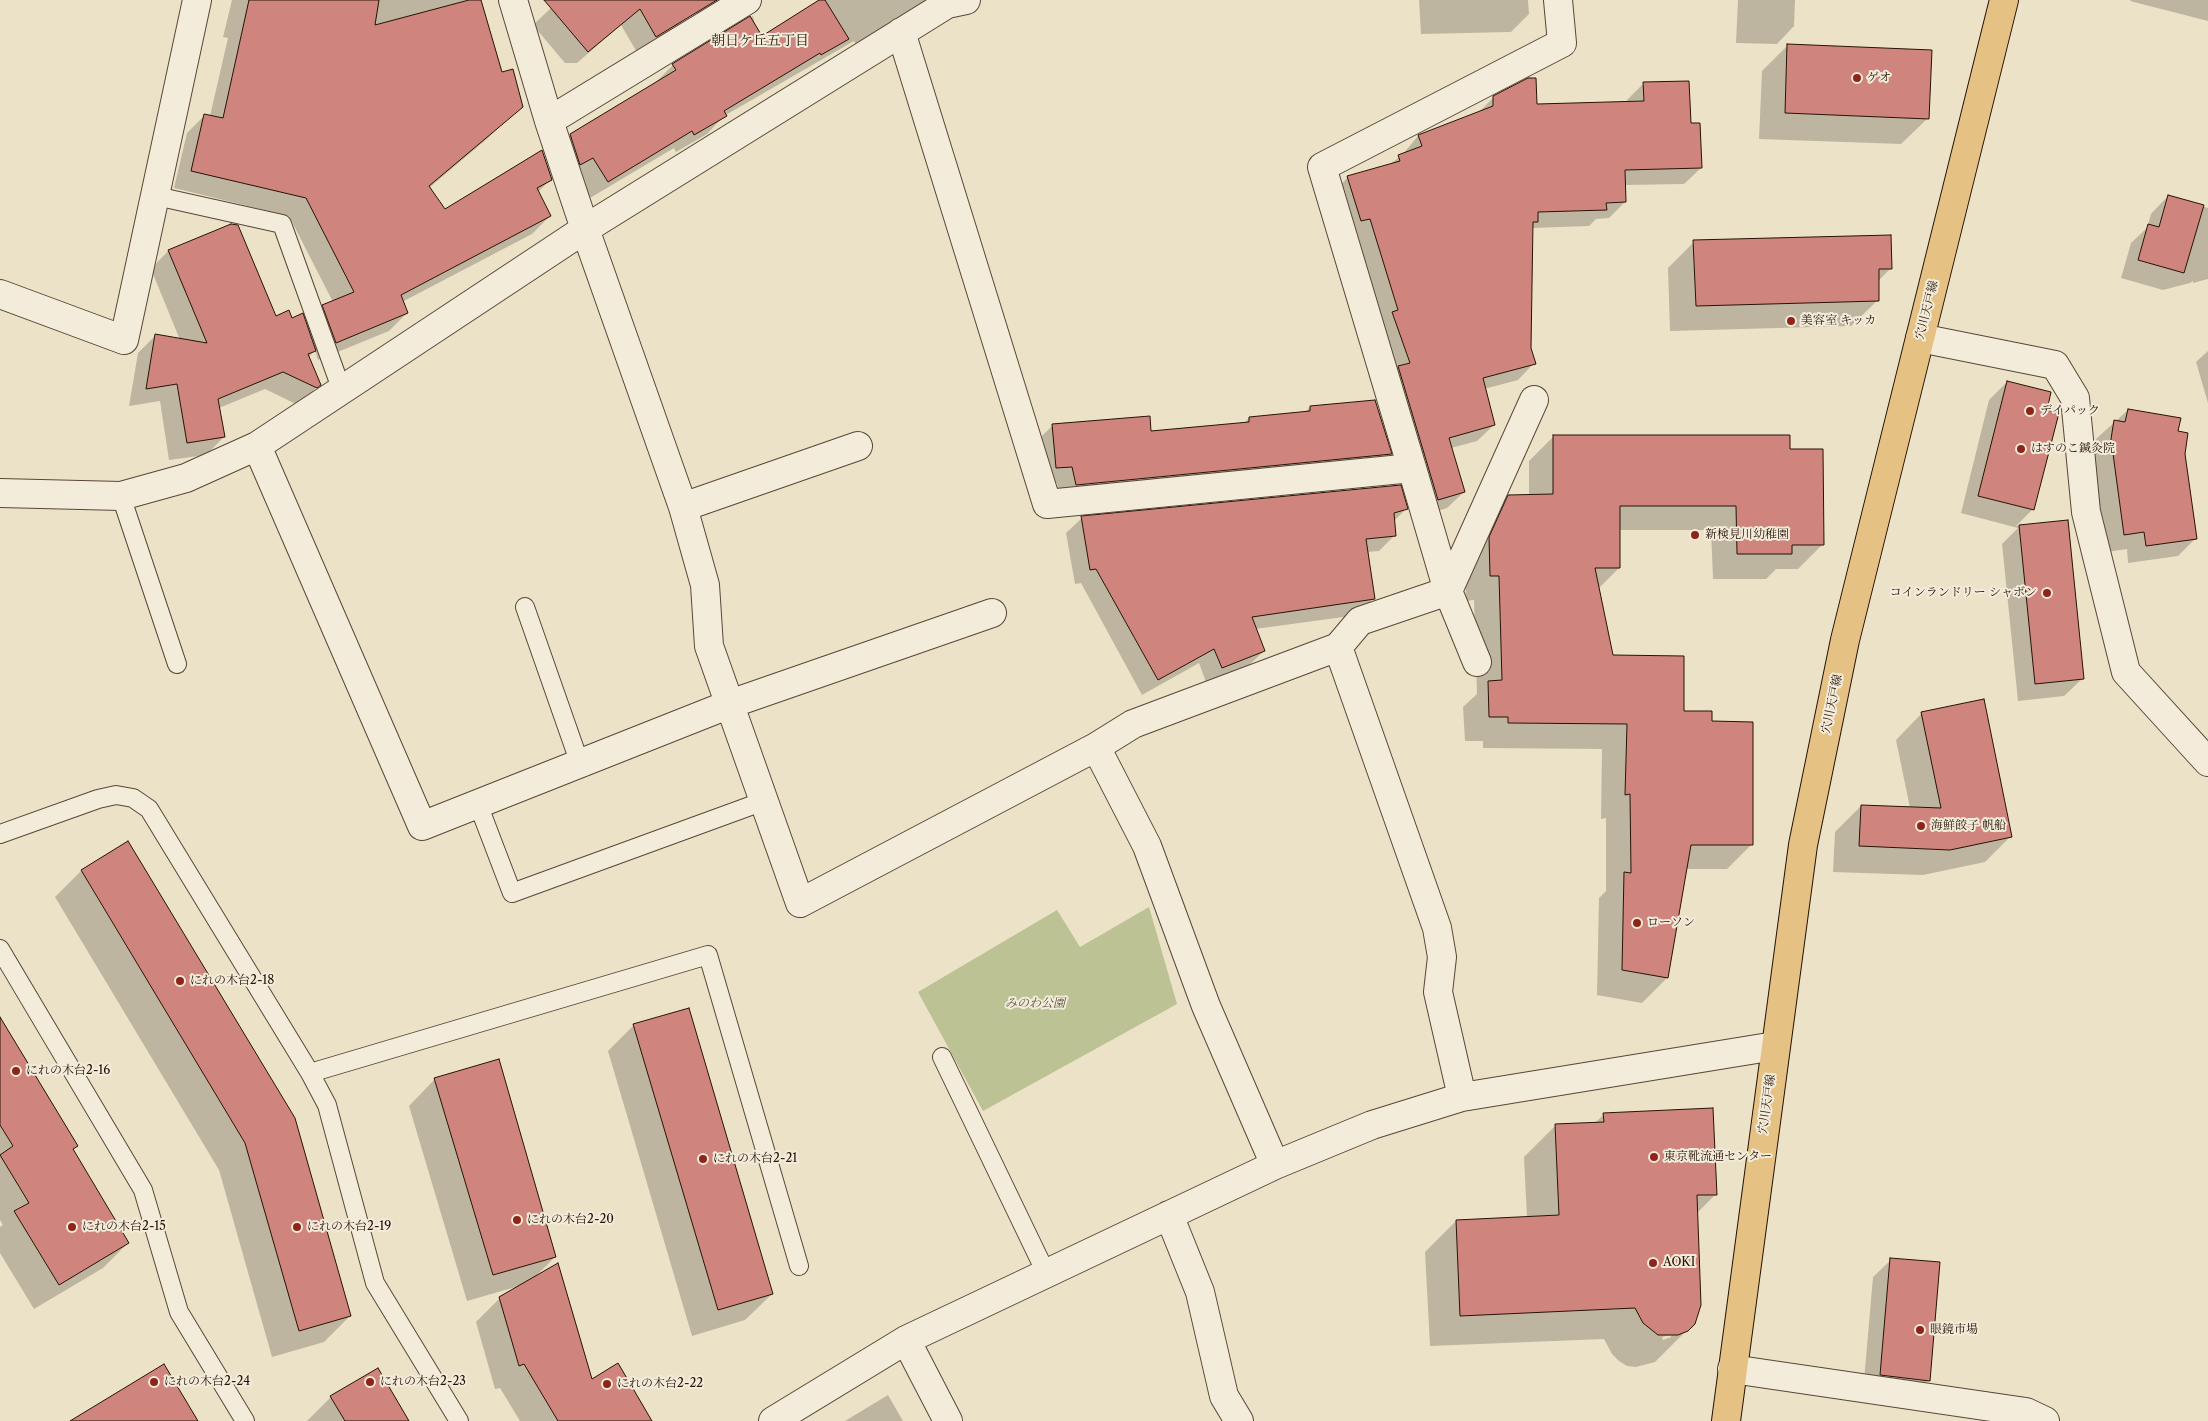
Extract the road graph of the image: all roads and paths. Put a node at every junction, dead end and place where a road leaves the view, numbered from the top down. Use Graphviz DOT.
graph roads {
  1 [pos="197,0"];
  2 [pos="514,0"];
  3 [pos="747,0"];
  4 [pos="966,0"];
  5 [pos="1558,0"];
  6 [pos="2004,0"];
  7 [pos="902,32"];
  8 [pos="549,121"];
  9 [pos="156,196"];
  10 [pos="585,228"];
  11 [pos="0,294"];
  12 [pos="1920,338"];
  13 [pos="342,391"];
  14 [pos="1534,400"];
  15 [pos="258,446"];
  16 [pos="858,446"];
  17 [pos="1412,468"];
  18 [pos="0,493"];
  19 [pos="121,496"];
  20 [pos="683,507"];
  21 [pos="1448,590"];
  22 [pos="525,607"];
  23 [pos="992,613"];
  24 [pos="1338,647"];
  25 [pos="1476,662"];
  26 [pos="177,664"];
  27 [pos="730,704"];
  28 [pos="1096,747"];
  29 [pos="2208,762"];
  30 [pos="580,764"];
  31 [pos="764,802"];
  32 [pos="478,804"];
  33 [pos="0,834"];
  34 [pos="0,949"];
  35 [pos="1775,1046"];
  36 [pos="942,1057"];
  37 [pos="310,1073"];
  38 [pos="1462,1097"];
  39 [pos="1275,1165"];
  40 [pos="1169,1215"];
  41 [pos="799,1266"];
  42 [pos="1046,1274"];
  43 [pos="906,1340"];
  44 [pos="1732,1369"];
  45 [pos="245,1421"];
  46 [pos="459,1421"];
  47 [pos="773,1421"];
  48 [pos="948,1421"];
  49 [pos="1239,1421"];
  50 [pos="1726,1421"];
  51 [pos="2044,1421"];
  1 -- 9 [label="street"];
  2 -- 8 [label="street"];
  3 -- 8 [label="street"];
  4 -- 7 [label="street"];
  5 -- 17 [label="street"];
  6 -- 12 [label="main road, 穴川天戸線"];
  7 -- 10 [label="street"];
  7 -- 17 [label="street"];
  8 -- 10 [label="street"];
  9 -- 11 [label="street"];
  9 -- 13 [label="lane"];
  10 -- 13 [label="street"];
  10 -- 20 [label="street"];
  12 -- 29 [label="street"];
  12 -- 35 [label="main road, 穴川天戸線"];
  13 -- 15 [label="street"];
  14 -- 21 [label="street"];
  15 -- 19 [label="street"];
  15 -- 32 [label="street"];
  16 -- 20 [label="street"];
  17 -- 21 [label="street"];
  18 -- 19 [label="street"];
  19 -- 26 [label="lane"];
  20 -- 27 [label="street"];
  21 -- 24 [label="street"];
  21 -- 25 [label="street"];
  22 -- 30 [label="lane"];
  23 -- 27 [label="street"];
  24 -- 28 [label="street"];
  24 -- 38 [label="street"];
  27 -- 30 [label="street"];
  27 -- 31 [label="street"];
  28 -- 31 [label="street"];
  28 -- 39 [label="street"];
  30 -- 32 [label="street"];
  31 -- 32 [label="lane"];
  33 -- 37 [label="lane"];
  34 -- 45 [label="lane"];
  35 -- 38 [label="street"];
  35 -- 44 [label="main road, 穴川天戸線"];
  36 -- 42 [label="lane"];
  37 -- 41 [label="lane"];
  37 -- 46 [label="lane"];
  38 -- 39 [label="street"];
  39 -- 40 [label="street"];
  40 -- 42 [label="street"];
  40 -- 49 [label="street"];
  42 -- 43 [label="street"];
  43 -- 47 [label="street"];
  43 -- 48 [label="street"];
  44 -- 50 [label="main road, 穴川天戸線"];
  44 -- 51 [label="street"];
}
